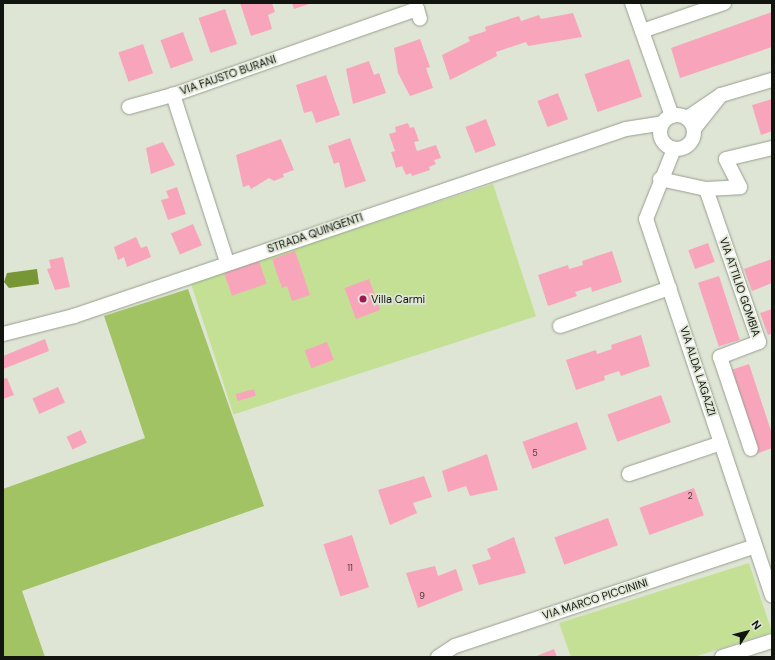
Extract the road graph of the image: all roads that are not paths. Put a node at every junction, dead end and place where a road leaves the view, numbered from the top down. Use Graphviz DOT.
graph roads {
  1 [pos="632,3"];
  2 [pos="724,3"];
  3 [pos="420,18"];
  4 [pos="642,30"];
  5 [pos="772,80"];
  6 [pos="173,95"];
  7 [pos="129,107"];
  8 [pos="668,119"];
  9 [pos="690,124"];
  10 [pos="626,129"];
  11 [pos="662,140"];
  12 [pos="772,148"];
  13 [pos="674,149"];
  14 [pos="660,179"];
  15 [pos="706,189"];
  16 [pos="227,262"];
  17 [pos="670,288"];
  18 [pos="560,326"];
  19 [pos="3,334"];
  20 [pos="721,443"];
  21 [pos="751,449"];
  22 [pos="629,474"];
  23 [pos="755,546"];
  24 [pos="772,596"];
  25 [pos="772,641"];
  26 [pos="438,657"];
  27 [pos="722,657"];
  1 -- 4 [label="street"];
  2 -- 4 [label="street"];
  3 -- 6 [label="street, VIA FAUSTO BURANI"];
  4 -- 8 [label="street"];
  5 -- 9 [label="street"];
  6 -- 7 [label="street"];
  6 -- 16 [label="street, VIA FAUSTO BURANI"];
  8 -- 9 [label="street, STRADA QUINGENTI"];
  8 -- 10 [label="street, STRADA QUINGENTI"];
  8 -- 11 [label="street"];
  9 -- 13 [label="street"];
  10 -- 11 [label="street"];
  10 -- 16 [label="street, STRADA QUINGENTI"];
  11 -- 13 [label="street"];
  12 -- 15 [label="street"];
  13 -- 14 [label="street, VIA ALDA LAGAZZI"];
  14 -- 15 [label="street"];
  14 -- 17 [label="street, VIA ALDA LAGAZZI"];
  15 -- 21 [label="street, VIA ATTILIO GOMBIA"];
  16 -- 19 [label="street, STRADA QUINGENTI"];
  17 -- 18 [label="street"];
  17 -- 20 [label="street, VIA ALDA LAGAZZI"];
  20 -- 22 [label="street"];
  20 -- 23 [label="street, VIA ALDA LAGAZZI"];
  23 -- 24 [label="street, VIA ALDA LAGAZZI"];
  23 -- 26 [label="street, VIA MARCO PICCININI"];
  25 -- 27 [label="street"];
}
